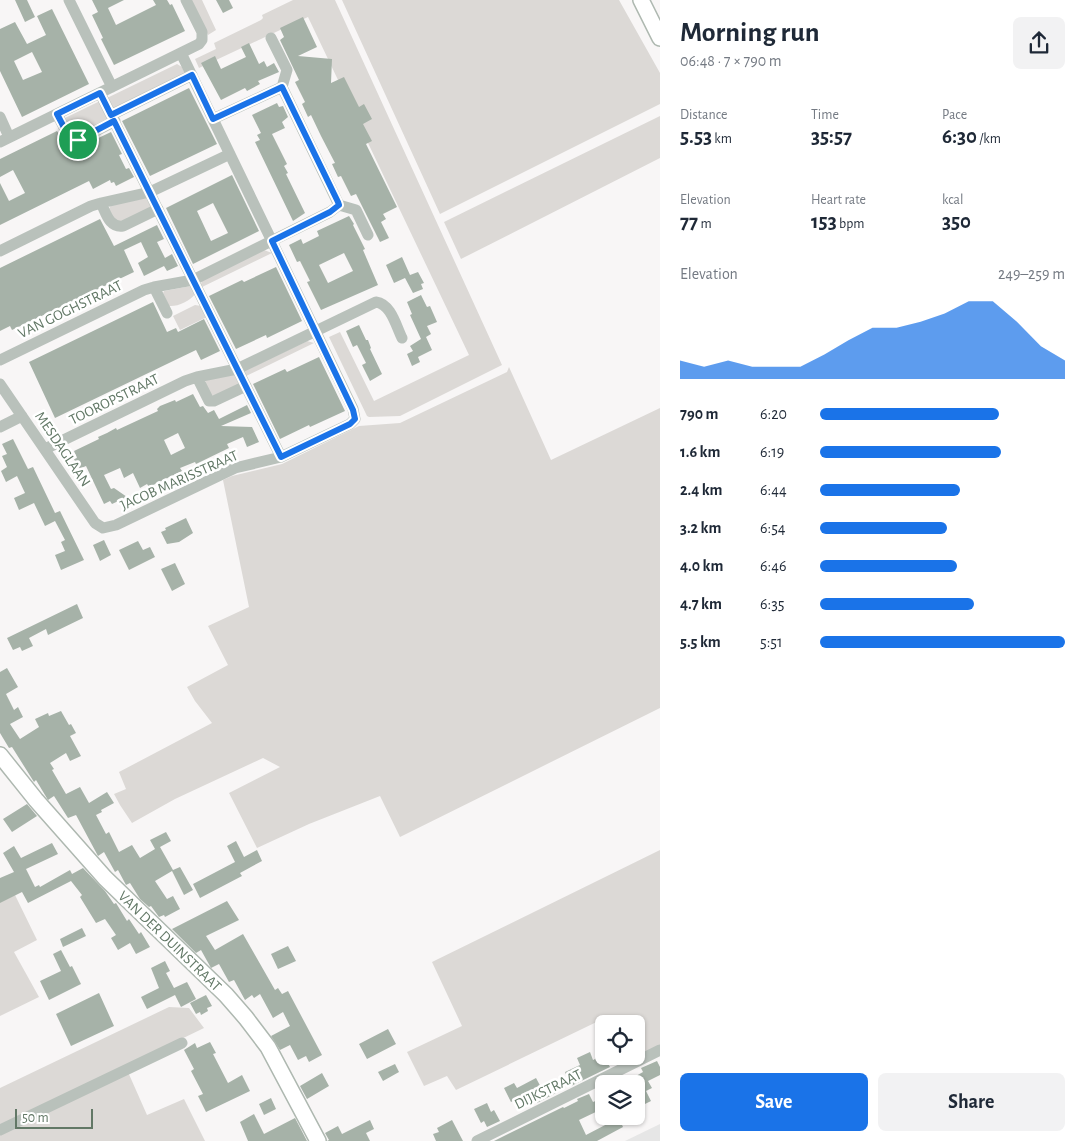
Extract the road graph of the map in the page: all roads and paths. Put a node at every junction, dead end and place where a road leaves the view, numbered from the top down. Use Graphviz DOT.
graph roads {
  1 [pos="69,0"];
  2 [pos="186,0"];
  3 [pos="641,0"];
  4 [pos="270,38"];
  5 [pos="660,38"];
  6 [pos="181,53"];
  7 [pos="192,75"];
  8 [pos="112,87"];
  9 [pos="282,87"];
  10 [pos="100,93"];
  11 [pos="57,114"];
  12 [pos="0,117"];
  13 [pos="113,118"];
  14 [pos="213,119"];
  15 [pos="5,140"];
  16 [pos="230,154"];
  17 [pos="150,192"];
  18 [pos="101,202"];
  19 [pos="339,205"];
  20 [pos="158,209"];
  21 [pos="368,235"];
  22 [pos="272,241"];
  23 [pos="0,251"];
  24 [pos="193,280"];
  25 [pos="154,287"];
  26 [pos="167,313"];
  27 [pos="315,331"];
  28 [pos="402,338"];
  29 [pos="0,360"];
  30 [pos="237,369"];
  31 [pos="197,377"];
  32 [pos="0,384"];
  33 [pos="246,386"];
  34 [pos="22,416"];
  35 [pos="0,427"];
  36 [pos="45,449"];
  37 [pos="281,457"];
  38 [pos="103,528"];
  39 [pos="0,755"];
  40 [pos="182,1043"];
  41 [pos="660,1050"];
  42 [pos="0,1130"];
  43 [pos="318,1141"];
  44 [pos="477,1141"];
  1 -- 8 [label="street"];
  2 -- 6 [label="street"];
  3 -- 5 [label="street"];
  4 -- 9 [label="street"];
  6 -- 7 [label="street"];
  6 -- 8 [label="street"];
  7 -- 13 [label="street"];
  7 -- 14 [label="street"];
  8 -- 10 [label="street"];
  9 -- 14 [label="street"];
  9 -- 19 [label="street"];
  10 -- 11 [label="street"];
  10 -- 13 [label="street"];
  11 -- 13 [label="street"];
  11 -- 15 [label="street"];
  12 -- 15 [label="street"];
  13 -- 17 [label="street"];
  14 -- 16 [label="street"];
  16 -- 17 [label="street"];
  16 -- 22 [label="street"];
  17 -- 18 [label="street"];
  17 -- 20 [label="street"];
  18 -- 20 [label="street"];
  18 -- 23 [label="street"];
  19 -- 21 [label="street"];
  19 -- 22 [label="street, VAN GOGHSTRAAT"];
  20 -- 24 [label="street"];
  22 -- 24 [label="street, VAN GOGHSTRAAT"];
  22 -- 27 [label="street"];
  24 -- 25 [label="street, VAN GOGHSTRAAT"];
  24 -- 30 [label="street"];
  25 -- 26 [label="street"];
  25 -- 29 [label="street, VAN GOGHSTRAAT"];
  27 -- 28 [label="street, TOOROPSTRAAT"];
  27 -- 30 [label="street, TOOROPSTRAAT"];
  27 -- 37 [label="street, JACOB MARISSTRAAT"];
  30 -- 31 [label="street, TOOROPSTRAAT"];
  30 -- 33 [label="street"];
  31 -- 33 [label="street"];
  31 -- 36 [label="street, TOOROPSTRAAT"];
  32 -- 34 [label="street, MESDAGLAAN"];
  33 -- 37 [label="street"];
  34 -- 35 [label="street"];
  34 -- 36 [label="street, MESDAGLAAN"];
  36 -- 38 [label="street, MESDAGLAAN"];
  37 -- 38 [label="street, JACOB MARISSTRAAT"];
  39 -- 43 [label="street, VAN DER DUINSTRAAT"];
  40 -- 42 [label="street"];
  41 -- 44 [label="street, DIJKSTRAAT"];
}
